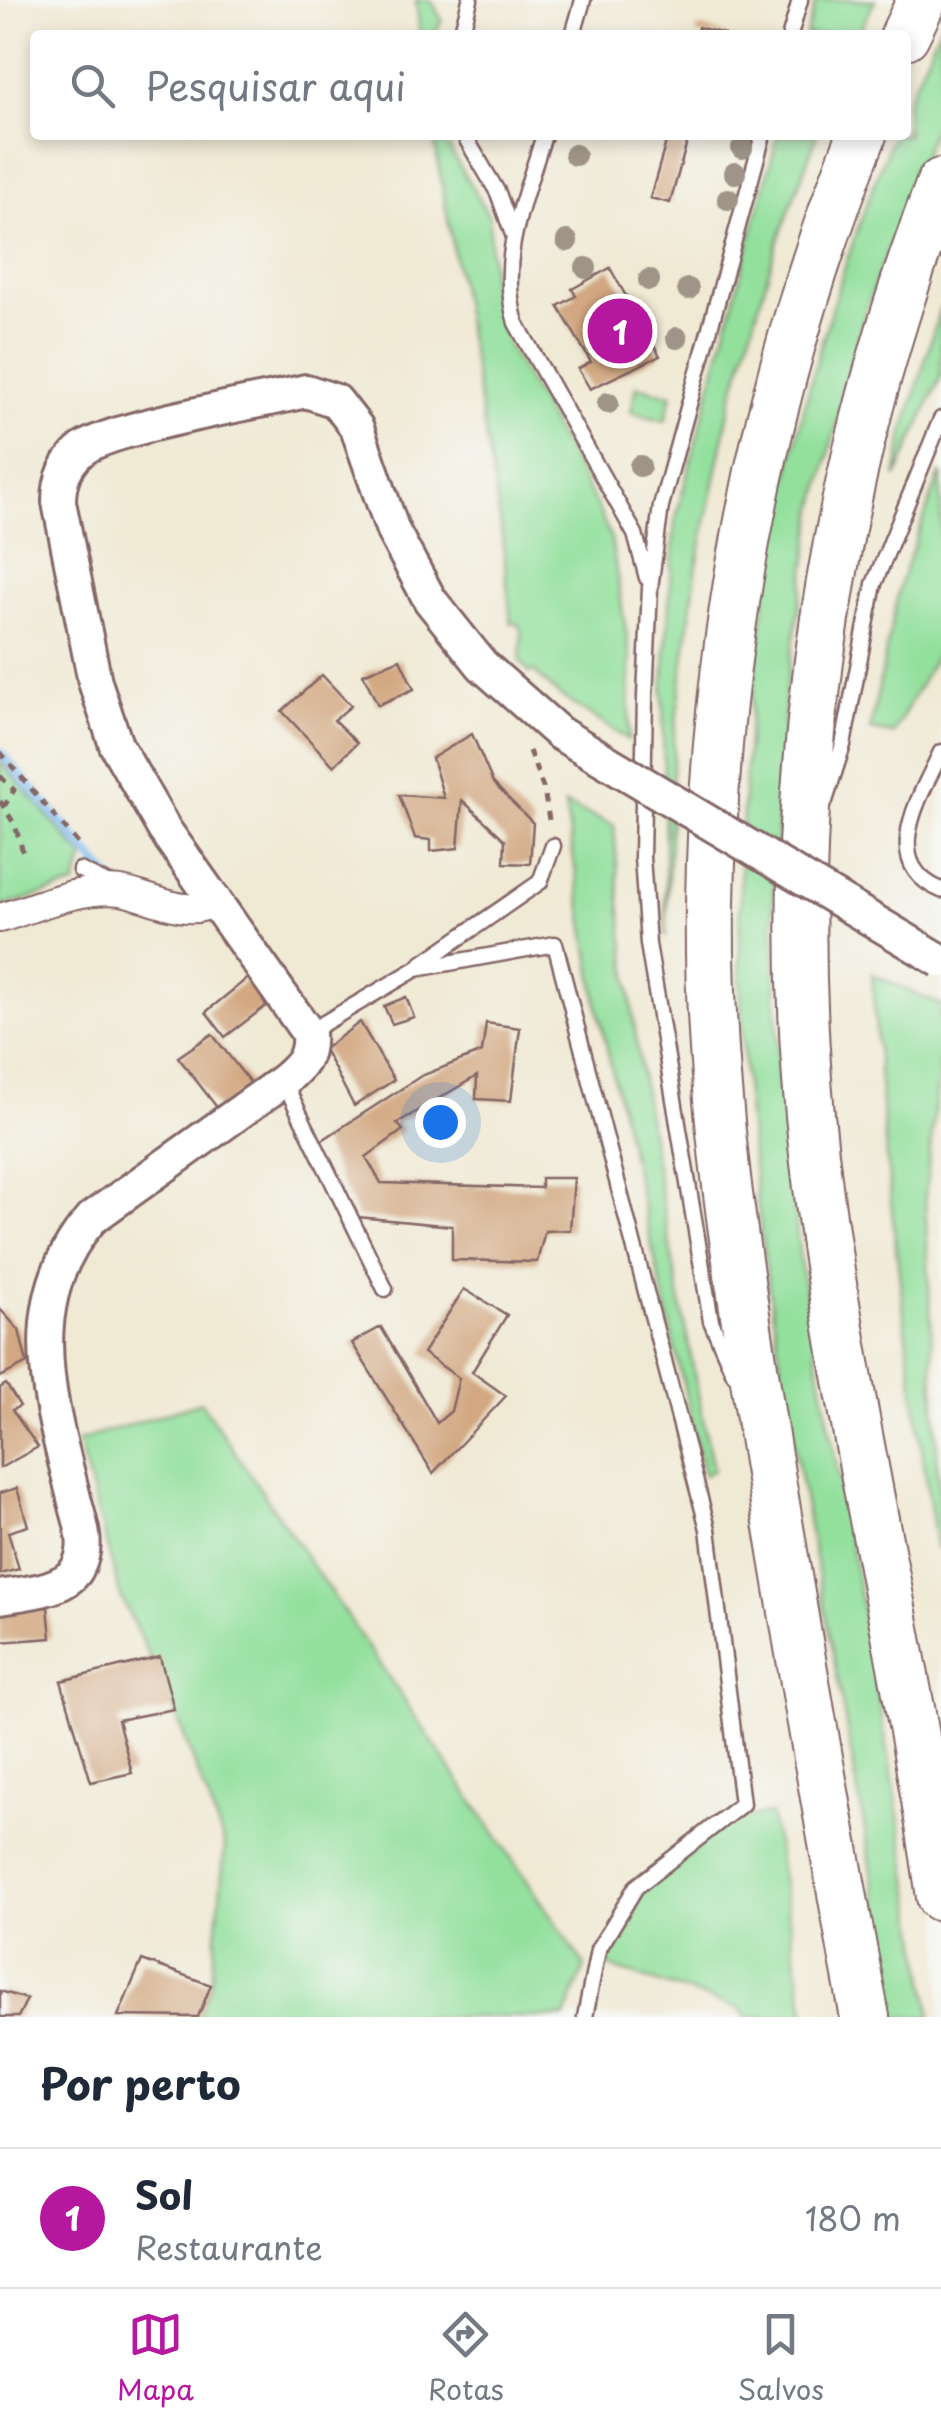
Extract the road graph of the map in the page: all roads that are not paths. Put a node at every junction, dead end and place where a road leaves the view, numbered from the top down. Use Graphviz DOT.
graph roads {
  1 [pos="470,0"];
  2 [pos="583,0"];
  3 [pos="800,0"];
  4 [pos="922,0"];
  5 [pos="462,30"];
  6 [pos="574,30"];
  7 [pos="791,30"];
  8 [pos="907,30"];
  9 [pos="467,140"];
  10 [pos="542,140"];
  11 [pos="761,140"];
  12 [pos="860,140"];
  13 [pos="941,183"];
  14 [pos="513,236"];
  15 [pos="941,419"];
  16 [pos="650,588"];
  17 [pos="941,752"];
  18 [pos="553,846"];
  19 [pos="80,870"];
  20 [pos="802,878"];
  21 [pos="941,890"];
  22 [pos="125,892"];
  23 [pos="216,900"];
  24 [pos="0,918"];
  25 [pos="941,962"];
  26 [pos="416,968"];
  27 [pos="308,1032"];
  28 [pos="283,1081"];
  29 [pos="385,1289"];
  30 [pos="766,1448"];
  31 [pos="0,1597"];
  32 [pos="941,1896"];
  33 [pos="584,2017"];
  34 [pos="865,2017"];
  1 -- 5 [label="lane"];
  2 -- 6 [label="lane"];
  3 -- 7 [label="lane"];
  4 -- 8 [label="highway"];
  9 -- 14 [label="lane"];
  10 -- 14 [label="lane"];
  11 -- 16 [label="lane"];
  12 -- 30 [label="highway"];
  13 -- 20 [label="highway"];
  14 -- 16 [label="lane"];
  15 -- 20 [label="lane"];
  16 -- 30 [label="lane"];
  17 -- 21 [label="lane"];
  18 -- 26 [label="lane"];
  19 -- 22 [label="lane"];
  20 -- 32 [label="highway"];
  22 -- 23 [label="street"];
  22 -- 24 [label="street"];
  23 -- 25 [label="street, bridge"];
  23 -- 27 [label="street"];
  26 -- 27 [label="lane"];
  26 -- 33 [label="lane"];
  27 -- 28 [label="street"];
  28 -- 29 [label="lane"];
  28 -- 31 [label="street"];
  30 -- 34 [label="highway"];
}
